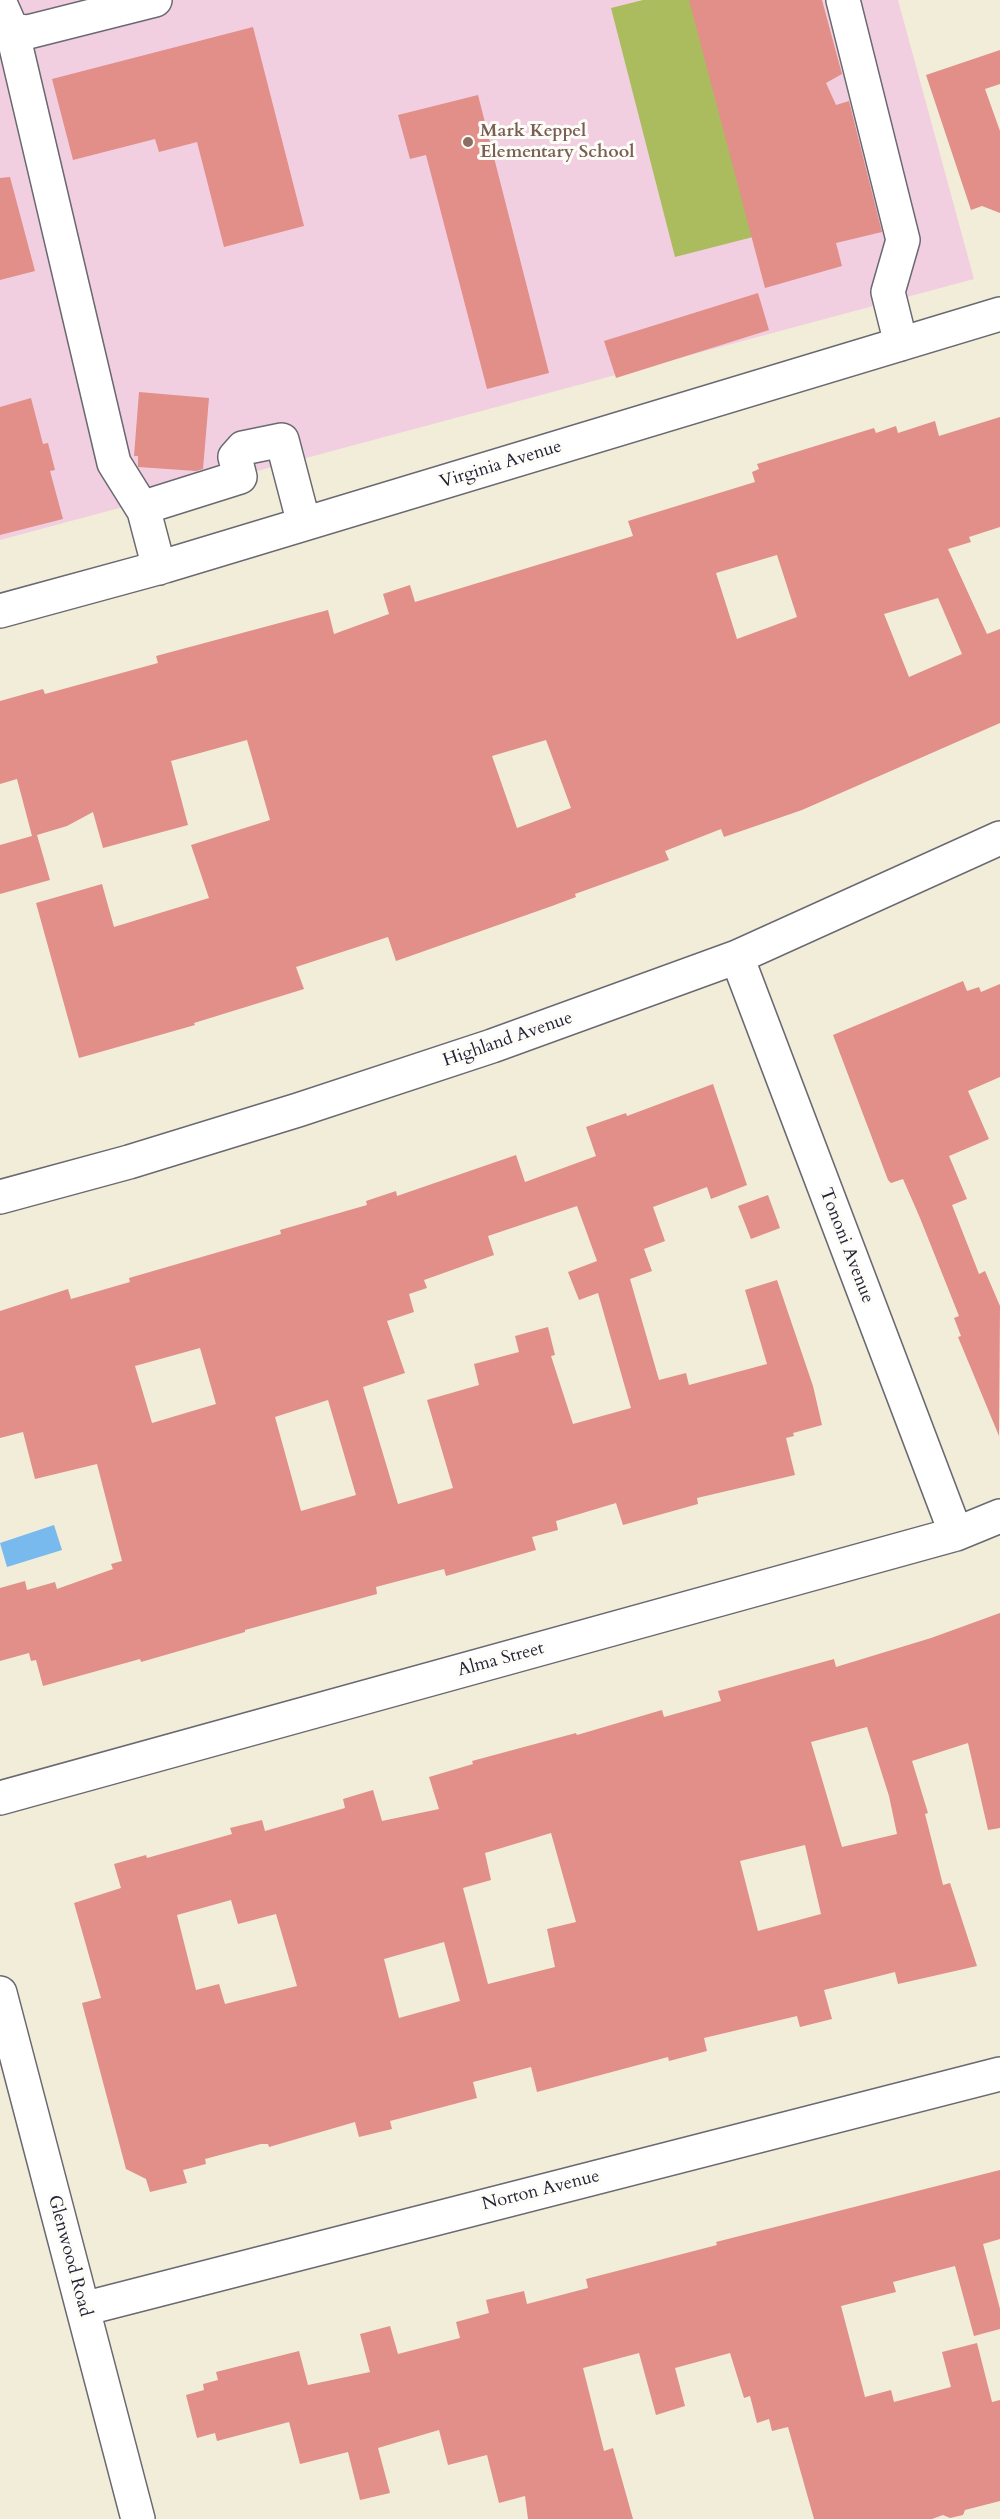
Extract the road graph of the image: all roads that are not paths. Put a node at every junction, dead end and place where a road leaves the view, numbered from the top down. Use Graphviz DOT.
graph roads {
  1 [pos="155,0"];
  2 [pos="843,0"];
  3 [pos="6,16"];
  4 [pos="1000,314"];
  5 [pos="901,344"];
  6 [pos="144,511"];
  7 [pos="304,524"];
  8 [pos="159,568"];
  9 [pos="0,611"];
  10 [pos="1000,838"];
  11 [pos="737,957"];
  12 [pos="0,1197"];
  13 [pos="1000,1516"];
  14 [pos="956,1534"];
  15 [pos="0,1798"];
  16 [pos="0,1993"];
  17 [pos="6,2040"];
  18 [pos="1000,2074"];
  19 [pos="83,2309"];
  20 [pos="138,2519"];
  1 -- 3 [label="street"];
  2 -- 5 [label="street"];
  3 -- 6 [label="street"];
  4 -- 5 [label="street, Virginia Avenue"];
  5 -- 7 [label="street, Virginia Avenue"];
  6 -- 7 [label="street"];
  6 -- 8 [label="street"];
  7 -- 8 [label="street, Virginia Avenue"];
  8 -- 9 [label="street, Virginia Avenue"];
  10 -- 11 [label="street, Highland Avenue"];
  11 -- 12 [label="street, Highland Avenue"];
  11 -- 14 [label="street, Tononi Avenue"];
  13 -- 14 [label="street, Alma Street"];
  14 -- 15 [label="street, Alma Street"];
  16 -- 17 [label="street, Glenwood Road"];
  17 -- 19 [label="street, Glenwood Road"];
  18 -- 19 [label="street, Norton Avenue"];
  19 -- 20 [label="street, Glenwood Road"];
}
